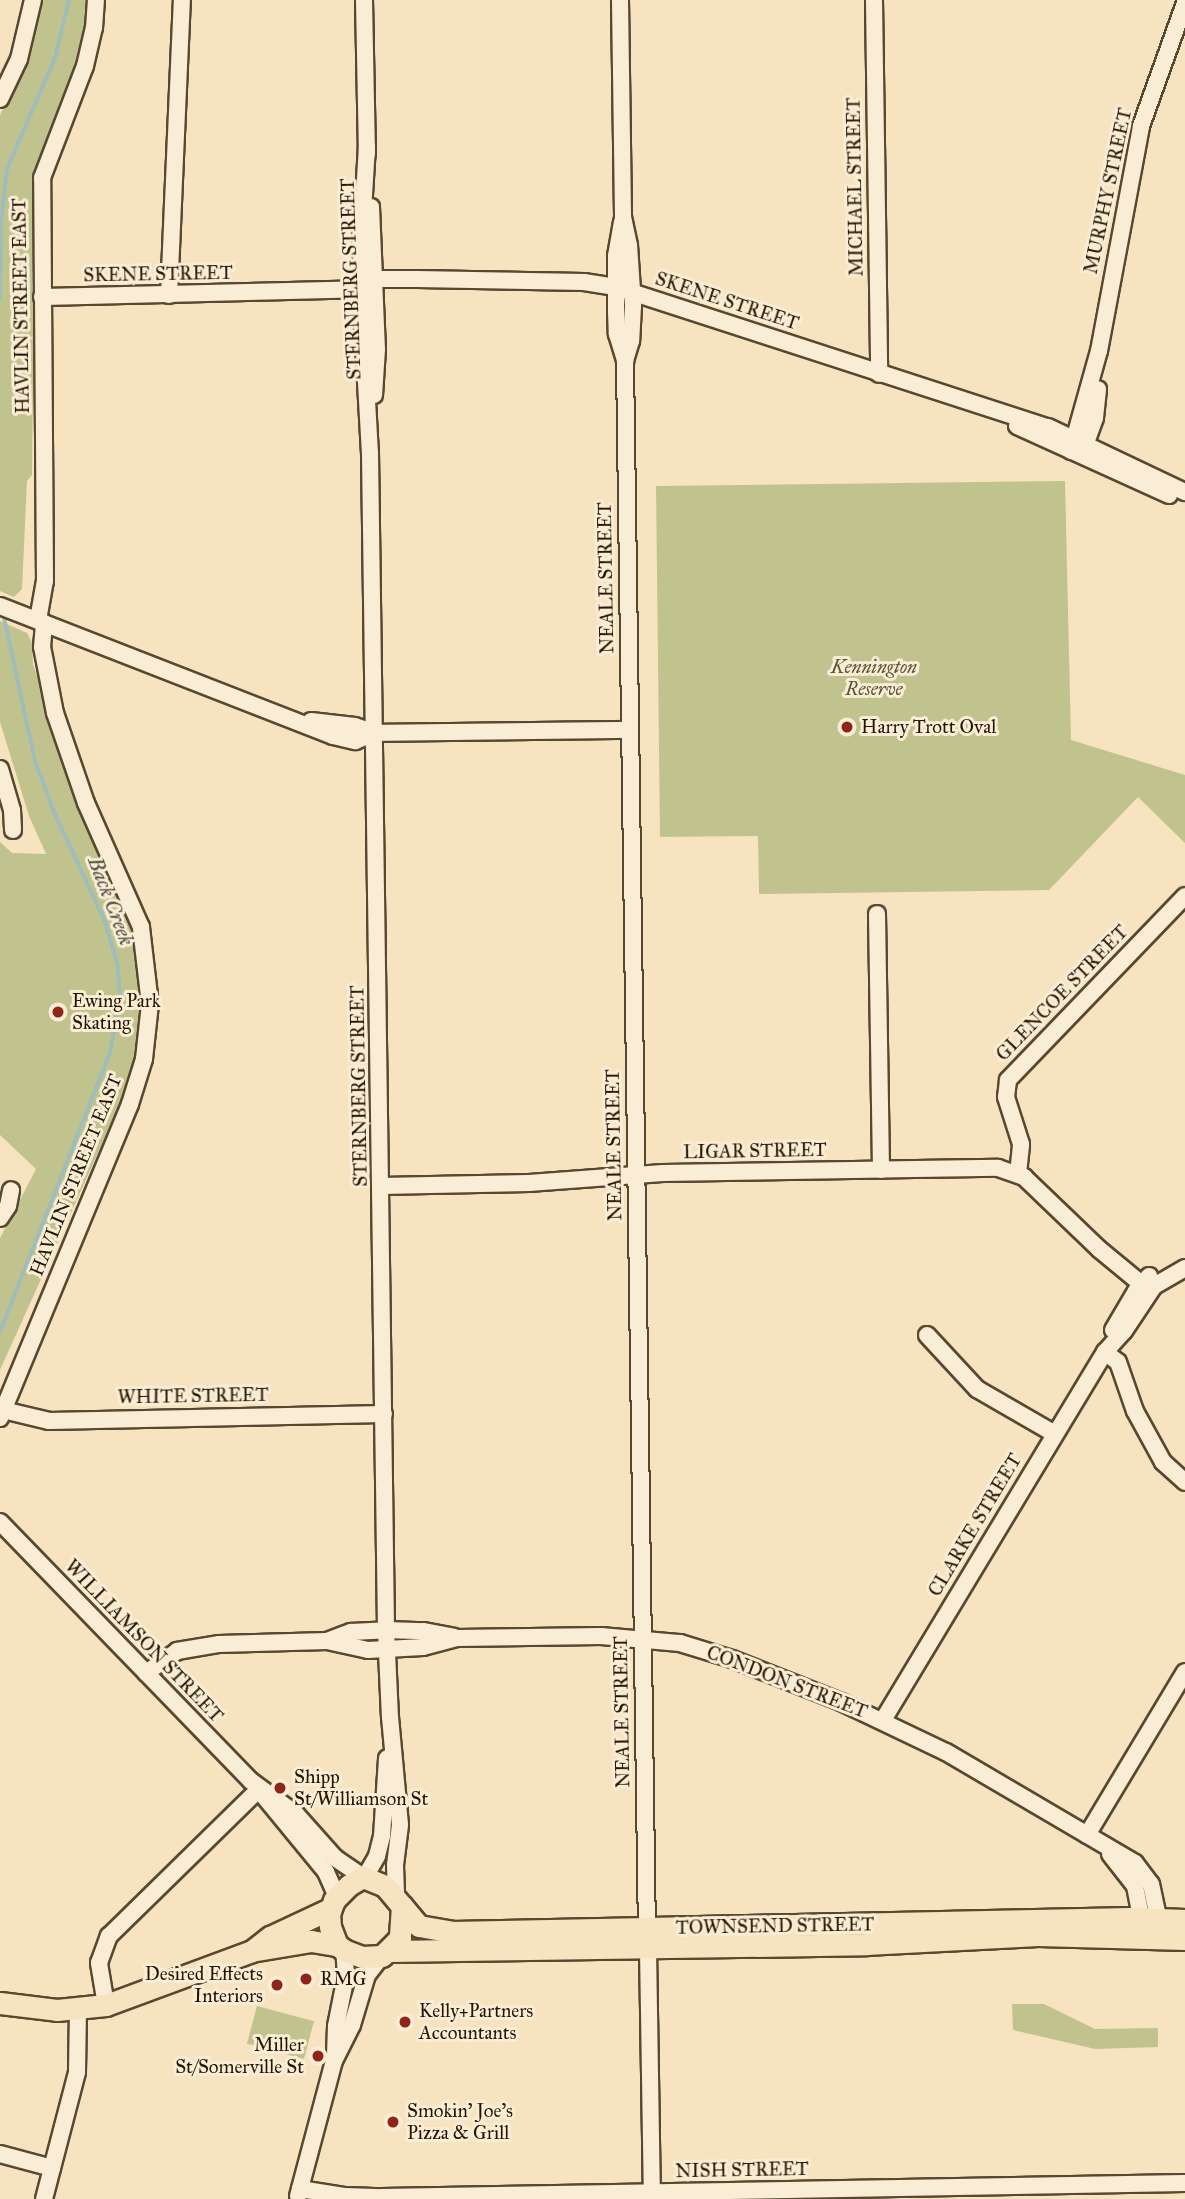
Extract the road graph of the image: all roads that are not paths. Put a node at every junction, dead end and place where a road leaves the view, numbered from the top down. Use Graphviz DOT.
graph roads {
  1 [pos="33,0"];
  2 [pos="96,0"];
  3 [pos="182,0"];
  4 [pos="364,0"];
  5 [pos="620,0"];
  6 [pos="874,0"];
  7 [pos="1185,5"];
  8 [pos="0,99"];
  9 [pos="623,217"];
  10 [pos="368,285"];
  11 [pos="616,287"];
  12 [pos="632,292"];
  13 [pos="169,295"];
  14 [pos="42,297"];
  15 [pos="625,361"];
  16 [pos="879,374"];
  17 [pos="1079,447"];
  18 [pos="1185,492"];
  19 [pos="1185,502"];
  20 [pos="0,606"];
  21 [pos="41,622"];
  22 [pos="629,730"];
  23 [pos="375,733"];
  24 [pos="0,769"];
  25 [pos="13,830"];
  26 [pos="1185,896"];
  27 [pos="877,914"];
  28 [pos="881,1170"];
  29 [pos="636,1174"];
  30 [pos="1018,1174"];
  31 [pos="381,1186"];
  32 [pos="10,1190"];
  33 [pos="0,1218"];
  34 [pos="1185,1259"];
  35 [pos="1185,1268"];
  36 [pos="1143,1291"];
  37 [pos="927,1335"];
  38 [pos="1105,1352"];
  39 [pos="2,1414"];
  40 [pos="384,1414"];
  41 [pos="1055,1434"];
  42 [pos="1185,1482"];
  43 [pos="0,1522"];
  44 [pos="386,1630"];
  45 [pos="641,1637"];
  46 [pos="457,1638"];
  47 [pos="327,1641"];
  48 [pos="387,1649"];
  49 [pos="146,1672"];
  50 [pos="1185,1672"];
  51 [pos="390,1717"];
  52 [pos="883,1720"];
  53 [pos="259,1789"];
  54 [pos="1087,1835"];
  55 [pos="365,1877"];
  56 [pos="399,1901"];
  57 [pos="334,1903"];
  58 [pos="1185,1920"];
  59 [pos="1150,1925"];
  60 [pos="1185,1928"];
  61 [pos="647,1938"];
  62 [pos="1185,1939"];
  63 [pos="341,1947"];
  64 [pos="252,1951"];
  65 [pos="385,1954"];
  66 [pos="0,2003"];
  67 [pos="106,2005"];
  68 [pos="78,2010"];
  69 [pos="334,2061"];
  70 [pos="0,2154"];
  71 [pos="52,2168"];
  72 [pos="1185,2183"];
  73 [pos="920,2193"];
  74 [pos="299,2194"];
  75 [pos="652,2196"];
  76 [pos="382,2198"];
  77 [pos="44,2199"];
  1 -- 8 [label="street"];
  2 -- 14 [label="street, HAVLIN STREET EAST"];
  3 -- 13 [label="street"];
  4 -- 10 [label="street, STERNBERG STREET"];
  5 -- 9 [label="street, NEALE STREET"];
  6 -- 16 [label="street, MICHAEL STREET"];
  7 -- 17 [label="street, MURPHY STREET"];
  9 -- 11 [label="street, NEALE STREET"];
  9 -- 12 [label="street, NEALE STREET"];
  10 -- 11 [label="street, SKENE STREET"];
  10 -- 13 [label="street, SKENE STREET"];
  10 -- 23 [label="street, STERNBERG STREET"];
  11 -- 12 [label="street, SKENE STREET"];
  11 -- 15 [label="street, NEALE STREET"];
  12 -- 15 [label="street, NEALE STREET"];
  12 -- 16 [label="street, SKENE STREET"];
  13 -- 14 [label="street, SKENE STREET"];
  14 -- 21 [label="street, HAVLIN STREET EAST"];
  15 -- 22 [label="street, NEALE STREET"];
  16 -- 17 [label="street, SKENE STREET"];
  17 -- 18 [label="street"];
  17 -- 19 [label="street"];
  20 -- 21 [label="street"];
  21 -- 23 [label="street"];
  21 -- 39 [label="street, HAVLIN STREET EAST"];
  22 -- 23 [label="street"];
  22 -- 29 [label="street, NEALE STREET"];
  23 -- 31 [label="street, STERNBERG STREET"];
  24 -- 25 [label="street"];
  26 -- 30 [label="street, GLENCOE STREET"];
  27 -- 28 [label="street"];
  28 -- 29 [label="street, LIGAR STREET"];
  28 -- 30 [label="street, LIGAR STREET"];
  29 -- 31 [label="street, LIGAR STREET"];
  29 -- 45 [label="street, NEALE STREET"];
  30 -- 36 [label="street"];
  31 -- 40 [label="street, STERNBERG STREET"];
  32 -- 33 [label="street"];
  34 -- 36 [label="street, CLARKE STREET"];
  35 -- 36 [label="street, CLARKE STREET"];
  36 -- 38 [label="street, CLARKE STREET"];
  37 -- 41 [label="street"];
  38 -- 41 [label="street, CLARKE STREET"];
  38 -- 42 [label="street"];
  39 -- 40 [label="street, WHITE STREET"];
  40 -- 44 [label="street, STERNBERG STREET"];
  41 -- 52 [label="street, CLARKE STREET"];
  43 -- 49 [label="street, WILLIAMSON STREET"];
  44 -- 46 [label="street, CONDON STREET"];
  44 -- 47 [label="street, CONDON STREET"];
  44 -- 48 [label="street, STERNBERG STREET"];
  45 -- 46 [label="street, CONDON STREET"];
  45 -- 52 [label="street, CONDON STREET"];
  45 -- 61 [label="street, NEALE STREET"];
  46 -- 48 [label="street, CONDON STREET"];
  47 -- 48 [label="street, CONDON STREET"];
  47 -- 49 [label="street, CONDON STREET"];
  48 -- 51 [label="street, STERNBERG STREET"];
  49 -- 53 [label="street, WILLIAMSON STREET"];
  50 -- 54 [label="street"];
  51 -- 55 [label="street, STERNBERG STREET"];
  51 -- 56 [label="street, STERNBERG STREET"];
  52 -- 54 [label="street, CONDON STREET"];
  53 -- 55 [label="street, WILLIAMSON STREET"];
  53 -- 57 [label="street, WILLIAMSON STREET"];
  53 -- 67 [label="street"];
  54 -- 59 [label="street, CONDON STREET"];
  55 -- 56 [label="main road"];
  55 -- 57 [label="main road"];
  56 -- 61 [label="main road, TOWNSEND STREET"];
  56 -- 65 [label="main road"];
  57 -- 63 [label="main road"];
  57 -- 64 [label="main road"];
  58 -- 59 [label="main road"];
  59 -- 60 [label="main road"];
  59 -- 61 [label="main road, TOWNSEND STREET"];
  59 -- 62 [label="main road"];
  61 -- 65 [label="main road, TOWNSEND STREET"];
  61 -- 75 [label="street, NEALE STREET"];
  63 -- 64 [label="main road"];
  63 -- 65 [label="main road"];
  63 -- 69 [label="street"];
  64 -- 67 [label="main road"];
  65 -- 69 [label="street"];
  66 -- 68 [label="main road"];
  67 -- 68 [label="main road"];
  68 -- 71 [label="street"];
  69 -- 74 [label="street"];
  70 -- 71 [label="street"];
  71 -- 77 [label="street"];
  72 -- 73 [label="street, NISH STREET"];
  73 -- 75 [label="street, NISH STREET"];
  74 -- 76 [label="street, NISH STREET"];
  75 -- 76 [label="street, NISH STREET"];
}
